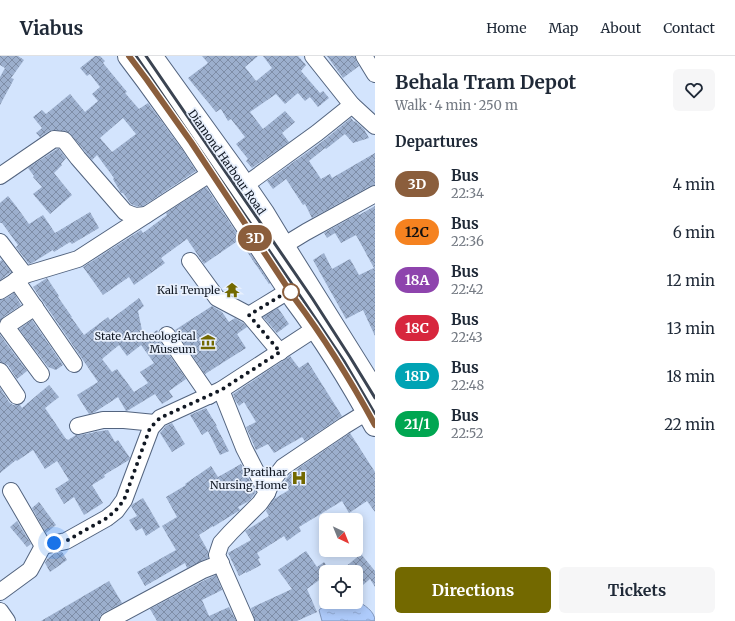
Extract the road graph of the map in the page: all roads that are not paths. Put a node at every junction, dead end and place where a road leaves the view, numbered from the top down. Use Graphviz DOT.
graph roads {
  1 [pos="129,56"];
  2 [pos="151,56"];
  3 [pos="314,56"];
  4 [pos="364,56"];
  5 [pos="375,74"];
  6 [pos="352,105"];
  7 [pos="375,126"];
  8 [pos="211,173"];
  9 [pos="0,176"];
  10 [pos="244,186"];
  11 [pos="375,194"];
  12 [pos="146,215"];
  13 [pos="0,242"];
  14 [pos="283,246"];
  15 [pos="190,262"];
  16 [pos="20,278"];
  17 [pos="0,290"];
  18 [pos="290,290"];
  19 [pos="34,307"];
  20 [pos="249,315"];
  21 [pos="316,328"];
  22 [pos="167,335"];
  23 [pos="280,352"];
  24 [pos="74,364"];
  25 [pos="0,371"];
  26 [pos="41,374"];
  27 [pos="215,393"];
  28 [pos="17,396"];
  29 [pos="373,409"];
  30 [pos="155,423"];
  31 [pos="78,426"];
  32 [pos="11,491"];
  33 [pos="267,493"];
  34 [pos="43,546"];
  35 [pos="221,563"];
  36 [pos="0,592"];
  37 [pos="0,611"];
  38 [pos="7,621"];
  39 [pos="108,621"];
  40 [pos="246,621"];
  1 -- 8 [label="highway, Diamond Harbour Road"];
  2 -- 10 [label="highway, Diamond Harbour Road"];
  3 -- 6 [label="street"];
  4 -- 5 [label="street"];
  6 -- 7 [label="street"];
  6 -- 10 [label="street"];
  8 -- 12 [label="street"];
  8 -- 18 [label="highway, Diamond Harbour Road"];
  9 -- 12 [label="street"];
  10 -- 14 [label="highway, Diamond Harbour Road"];
  11 -- 14 [label="street"];
  12 -- 16 [label="street"];
  13 -- 16 [label="street"];
  14 -- 29 [label="highway, Diamond Harbour Road"];
  15 -- 20 [label="street"];
  16 -- 17 [label="street"];
  16 -- 19 [label="street"];
  18 -- 20 [label="street"];
  18 -- 21 [label="highway, Diamond Harbour Road"];
  19 -- 24 [label="street"];
  19 -- 26 [label="street"];
  20 -- 23 [label="street"];
  21 -- 23 [label="street"];
  21 -- 29 [label="highway, Diamond Harbour Road"];
  22 -- 27 [label="street"];
  23 -- 27 [label="street"];
  25 -- 28 [label="street"];
  27 -- 30 [label="street"];
  27 -- 33 [label="street"];
  29 -- 33 [label="street"];
  30 -- 31 [label="street"];
  30 -- 34 [label="street"];
  32 -- 34 [label="street"];
  33 -- 35 [label="street"];
  34 -- 36 [label="street"];
  35 -- 39 [label="street"];
  35 -- 40 [label="street"];
  37 -- 38 [label="street"];
}
